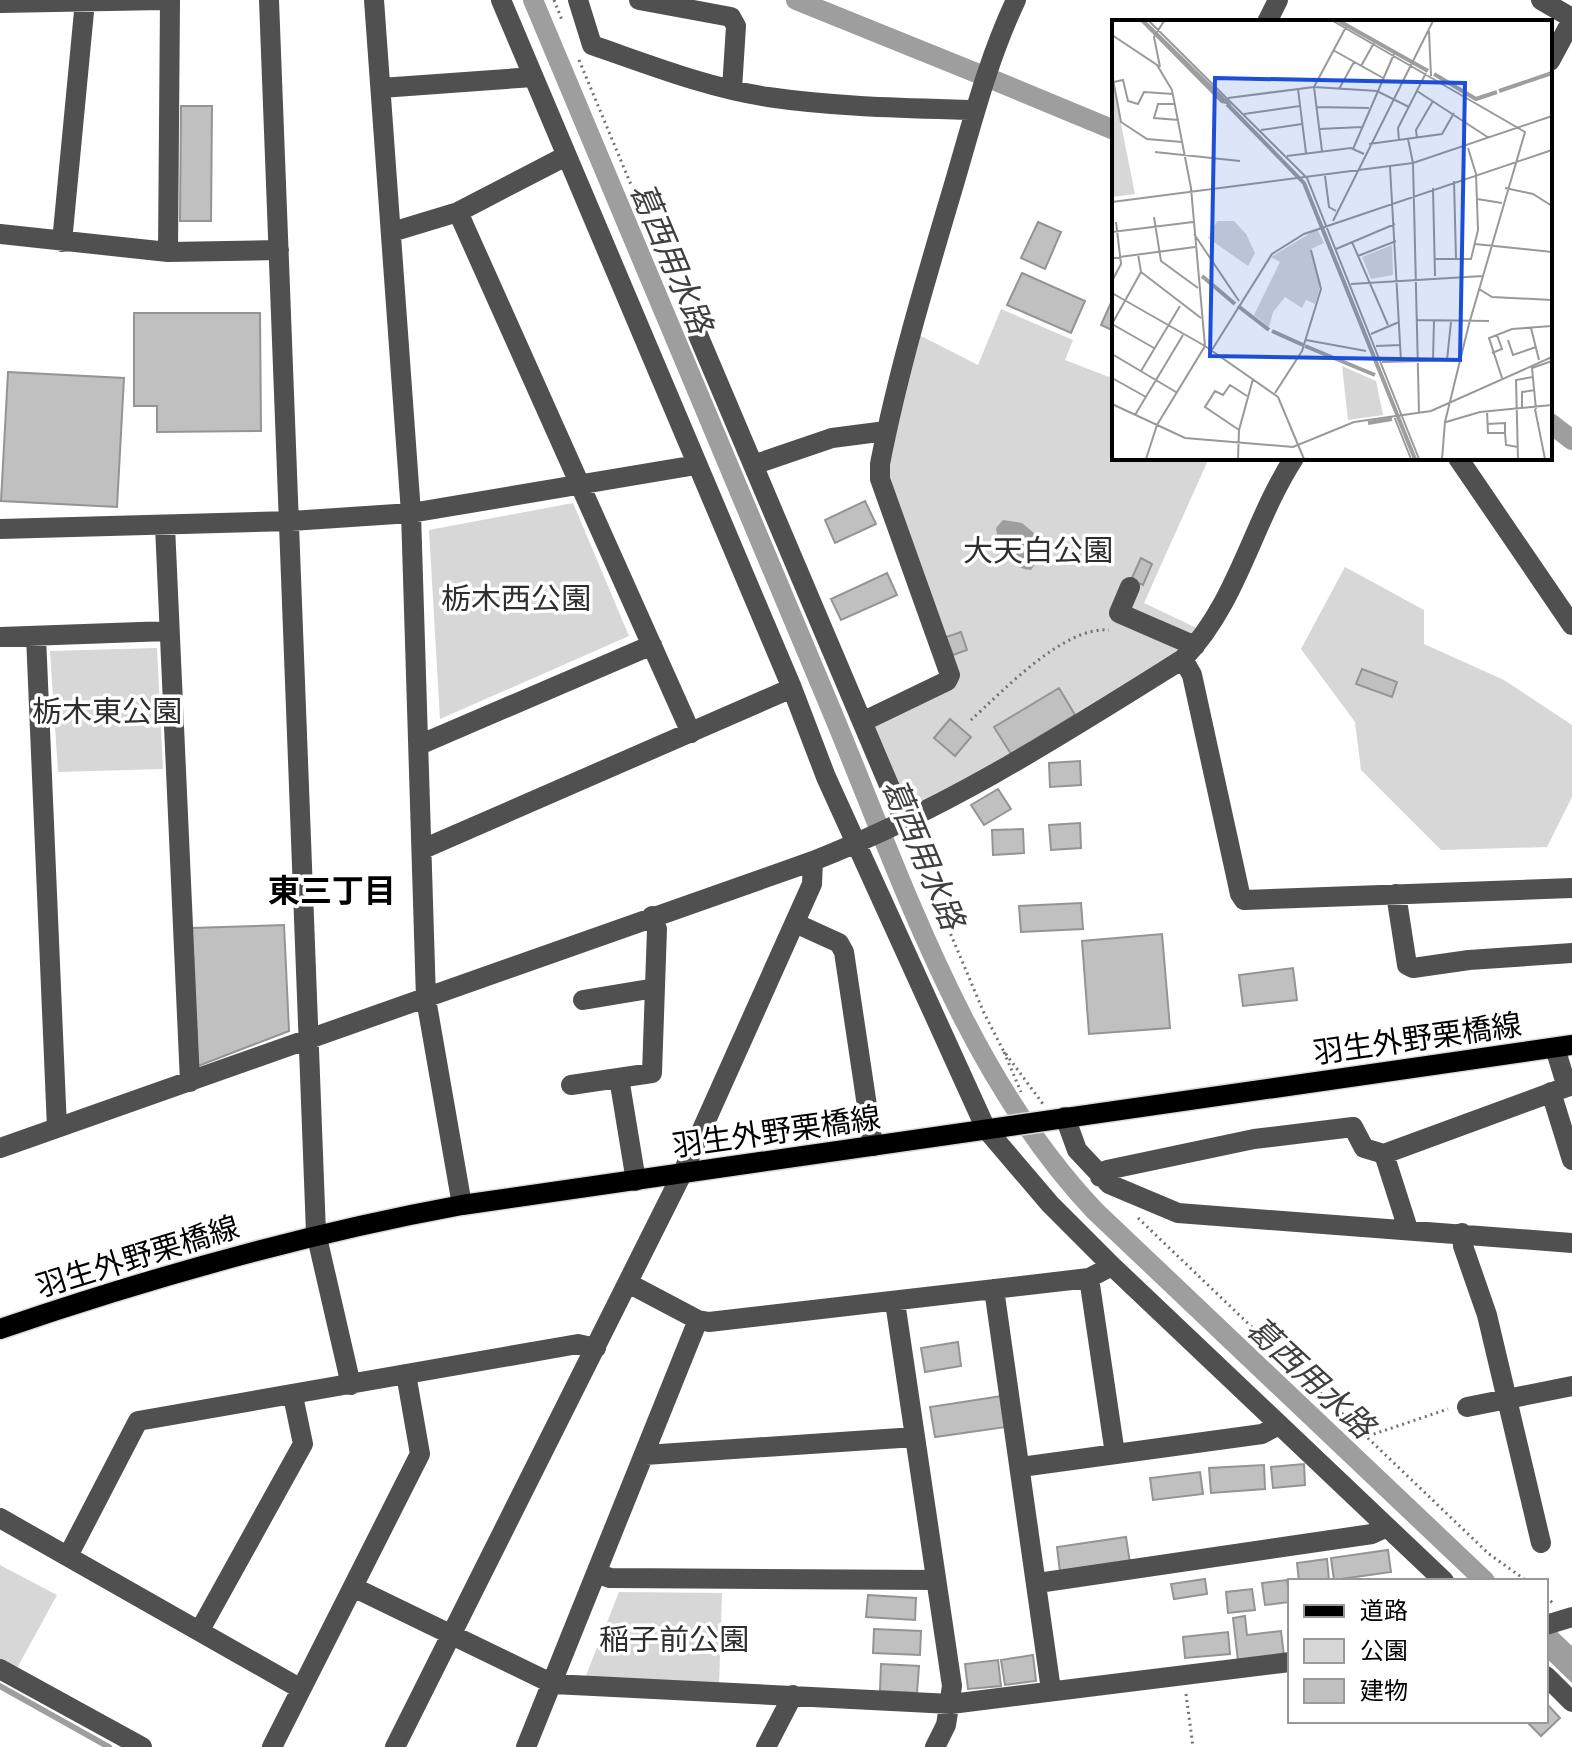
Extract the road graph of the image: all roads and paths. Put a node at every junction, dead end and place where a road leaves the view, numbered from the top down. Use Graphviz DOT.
graph roads {
  1 [pos="163,0"];
  2 [pos="170,0"];
  3 [pos="269,0"];
  4 [pos="374,0"];
  5 [pos="501,0"];
  6 [pos="554,0"];
  7 [pos="578,0"];
  8 [pos="639,0"];
  9 [pos="1016,0"];
  10 [pos="1278,0"];
  11 [pos="1541,0"];
  12 [pos="85,1"];
  13 [pos="0,3"];
  14 [pos="1572,19"];
  15 [pos="1268,20"];
  16 [pos="565,26"];
  17 [pos="584,47"];
  18 [pos="1552,57"];
  19 [pos="533,77"];
  20 [pos="381,88"];
  21 [pos="732,89"];
  22 [pos="975,110"];
  23 [pos="566,156"];
  24 [pos="458,212"];
  25 [pos="392,232"];
  26 [pos="0,234"];
  27 [pos="62,242"];
  28 [pos="279,250"];
  29 [pos="168,252"];
  30 [pos="698,335"];
  31 [pos="886,431"];
  32 [pos="1293,460"];
  33 [pos="1459,460"];
  34 [pos="696,465"];
  35 [pos="753,465"];
  36 [pos="581,485"];
  37 [pos="411,513"];
  38 [pos="291,521"];
  39 [pos="165,526"];
  40 [pos="0,529"];
  41 [pos="1130,587"];
  42 [pos="1572,625"];
  43 [pos="1115,630"];
  44 [pos="168,631"];
  45 [pos="36,636"];
  46 [pos="0,637"];
  47 [pos="652,645"];
  48 [pos="1189,652"];
  49 [pos="792,688"];
  50 [pos="971,720"];
  51 [pos="862,722"];
  52 [pos="691,733"];
  53 [pos="419,745"];
  54 [pos="904,827"];
  55 [pos="861,842"];
  56 [pos="423,849"];
  57 [pos="813,861"];
  58 [pos="1572,888"];
  59 [pos="1396,894"];
  60 [pos="652,916"];
  61 [pos="795,923"];
  62 [pos="1572,953"];
  63 [pos="655,988"];
  64 [pos="426,999"];
  65 [pos="583,1000"];
  66 [pos="308,1041"];
  67 [pos="1564,1046"];
  68 [pos="1003,1050"];
  69 [pos="619,1078"];
  70 [pos="190,1082"];
  71 [pos="571,1085"];
  72 [pos="1563,1088"];
  73 [pos="1021,1092"];
  74 [pos="1052,1113"];
  75 [pos="57,1128"];
  76 [pos="991,1128"];
  77 [pos="873,1146"];
  78 [pos="0,1148"];
  79 [pos="1384,1154"];
  80 [pos="1572,1160"];
  81 [pos="682,1174"];
  82 [pos="1100,1177"];
  83 [pos="636,1181"];
  84 [pos="462,1205"];
  85 [pos="1129,1211"];
  86 [pos="1408,1229"];
  87 [pos="316,1233"];
  88 [pos="1462,1233"];
  89 [pos="1572,1243"];
  90 [pos="1112,1266"];
  91 [pos="1089,1278"];
  92 [pos="628,1283"];
  93 [pos="994,1289"];
  94 [pos="895,1302"];
  95 [pos="698,1320"];
  96 [pos="0,1329"];
  97 [pos="596,1348"];
  98 [pos="406,1374"];
  99 [pos="351,1385"];
  100 [pos="1572,1386"];
  101 [pos="293,1396"];
  102 [pos="1506,1397"];
  103 [pos="1467,1407"];
  104 [pos="1279,1425"];
  105 [pos="1368,1436"];
  106 [pos="915,1437"];
  107 [pos="1115,1454"];
  108 [pos="645,1455"];
  109 [pos="1021,1467"];
  110 [pos="0,1518"];
  111 [pos="1387,1527"];
  112 [pos="1541,1543"];
  113 [pos="68,1556"];
  114 [pos="599,1574"];
  115 [pos="1442,1579"];
  116 [pos="1524,1579"];
  117 [pos="936,1580"];
  118 [pos="1038,1583"];
  119 [pos="353,1587"];
  120 [pos="200,1630"];
  121 [pos="452,1635"];
  122 [pos="1288,1662"];
  123 [pos="0,1669"];
  124 [pos="1184,1674"];
  125 [pos="1548,1678"];
  126 [pos="553,1684"];
  127 [pos="301,1689"];
  128 [pos="1051,1690"];
  129 [pos="793,1695"];
  130 [pos="1572,1702"];
  131 [pos="951,1704"];
  132 [pos="142,1747"];
  133 [pos="272,1747"];
  134 [pos="395,1747"];
  135 [pos="526,1747"];
  136 [pos="766,1747"];
  137 [pos="935,1747"];
  138 [pos="1193,1747"];
  1 -- 12 [label="street"];
  2 -- 29 [label="street"];
  3 -- 28 [label="street"];
  4 -- 20 [label="street"];
  5 -- 19 [label="street"];
  6 -- 16 [label="path"];
  7 -- 17 [label="street"];
  8 -- 21 [label="street"];
  9 -- 22 [label="street"];
  10 -- 15 [label="street"];
  11 -- 14 [label="street"];
  12 -- 13 [label="street"];
  12 -- 27 [label="street"];
  14 -- 18 [label="street"];
  17 -- 21 [label="street"];
  17 -- 30 [label="path"];
  19 -- 20 [label="street"];
  19 -- 23 [label="street"];
  20 -- 25 [label="street"];
  21 -- 22 [label="street"];
  22 -- 31 [label="street"];
  23 -- 24 [label="street"];
  23 -- 34 [label="street"];
  24 -- 25 [label="street"];
  24 -- 36 [label="street"];
  25 -- 37 [label="street"];
  26 -- 27 [label="street"];
  27 -- 29 [label="street"];
  28 -- 29 [label="street"];
  28 -- 38 [label="street"];
  30 -- 35 [label="street"];
  31 -- 35 [label="street"];
  31 -- 51 [label="street"];
  32 -- 48 [label="street"];
  33 -- 42 [label="street"];
  34 -- 36 [label="street"];
  34 -- 49 [label="street"];
  35 -- 51 [label="street"];
  36 -- 37 [label="street"];
  36 -- 47 [label="street"];
  37 -- 38 [label="street"];
  37 -- 53 [label="street"];
  38 -- 39 [label="street"];
  38 -- 66 [label="street"];
  39 -- 40 [label="street"];
  39 -- 44 [label="street"];
  41 -- 48 [label="street"];
  43 -- 50 [label="path"];
  44 -- 45 [label="street"];
  44 -- 70 [label="street"];
  45 -- 46 [label="street"];
  45 -- 75 [label="street"];
  47 -- 52 [label="street"];
  47 -- 53 [label="street"];
  48 -- 54 [label="street"];
  48 -- 59 [label="street"];
  49 -- 52 [label="street"];
  49 -- 55 [label="street"];
  51 -- 54 [label="street"];
  52 -- 56 [label="street"];
  53 -- 56 [label="street"];
  54 -- 55 [label="street"];
  54 -- 68 [label="path"];
  55 -- 57 [label="street"];
  55 -- 76 [label="street"];
  56 -- 64 [label="street"];
  57 -- 60 [label="street"];
  57 -- 61 [label="street"];
  58 -- 59 [label="street"];
  59 -- 62 [label="street"];
  60 -- 63 [label="street"];
  60 -- 64 [label="street"];
  61 -- 77 [label="street"];
  61 -- 81 [label="street"];
  63 -- 65 [label="street"];
  63 -- 69 [label="street"];
  64 -- 66 [label="street"];
  64 -- 84 [label="street"];
  66 -- 70 [label="street"];
  66 -- 87 [label="street"];
  67 -- 72 [label="street"];
  67 -- 74 [label="main road, 羽生外野栗橋線"];
  68 -- 73 [label="path"];
  68 -- 74 [label="path"];
  69 -- 71 [label="street"];
  69 -- 83 [label="street"];
  70 -- 75 [label="street"];
  72 -- 79 [label="street"];
  72 -- 80 [label="street"];
  74 -- 76 [label="main road, 羽生外野栗橋線"];
  74 -- 82 [label="street"];
  75 -- 78 [label="street"];
  76 -- 77 [label="main road, 羽生外野栗橋線"];
  76 -- 90 [label="street"];
  77 -- 81 [label="main road, 羽生外野栗橋線"];
  79 -- 82 [label="street"];
  79 -- 86 [label="street"];
  81 -- 83 [label="main road, 羽生外野栗橋線"];
  81 -- 92 [label="street"];
  82 -- 86 [label="street"];
  83 -- 84 [label="main road, 羽生外野栗橋線"];
  84 -- 87 [label="main road, 羽生外野栗橋線"];
  85 -- 105 [label="path"];
  86 -- 88 [label="street"];
  87 -- 96 [label="main road, 羽生外野栗橋線"];
  87 -- 99 [label="street"];
  88 -- 89 [label="street"];
  88 -- 102 [label="street"];
  90 -- 91 [label="street"];
  90 -- 104 [label="street"];
  91 -- 93 [label="street"];
  91 -- 107 [label="street"];
  92 -- 95 [label="street"];
  92 -- 97 [label="street"];
  93 -- 94 [label="street"];
  93 -- 109 [label="street"];
  94 -- 95 [label="street"];
  94 -- 106 [label="street"];
  95 -- 108 [label="street"];
  97 -- 98 [label="street"];
  97 -- 121 [label="street"];
  98 -- 99 [label="street"];
  98 -- 119 [label="street"];
  99 -- 101 [label="street"];
  100 -- 102 [label="street"];
  101 -- 113 [label="street"];
  101 -- 120 [label="street"];
  102 -- 103 [label="street"];
  102 -- 112 [label="street"];
  103 -- 105 [label="path"];
  104 -- 107 [label="street"];
  104 -- 111 [label="street"];
  105 -- 116 [label="path"];
  106 -- 108 [label="street"];
  106 -- 117 [label="street"];
  107 -- 109 [label="street"];
  108 -- 114 [label="street"];
  109 -- 118 [label="street"];
  110 -- 113 [label="street"];
  111 -- 115 [label="street"];
  111 -- 118 [label="street"];
  113 -- 120 [label="street"];
  114 -- 117 [label="street"];
  114 -- 126 [label="street"];
  117 -- 131 [label="street"];
  118 -- 128 [label="street"];
  119 -- 121 [label="street"];
  119 -- 127 [label="street"];
  120 -- 127 [label="street"];
  121 -- 126 [label="street"];
  121 -- 134 [label="street"];
  122 -- 124 [label="street"];
  123 -- 132 [label="street"];
  124 -- 128 [label="street"];
  124 -- 138 [label="path"];
  125 -- 130 [label="street"];
  126 -- 129 [label="street"];
  126 -- 135 [label="street"];
  127 -- 133 [label="street"];
  128 -- 131 [label="street"];
  129 -- 131 [label="street"];
  129 -- 136 [label="street"];
  131 -- 137 [label="street"];
}
